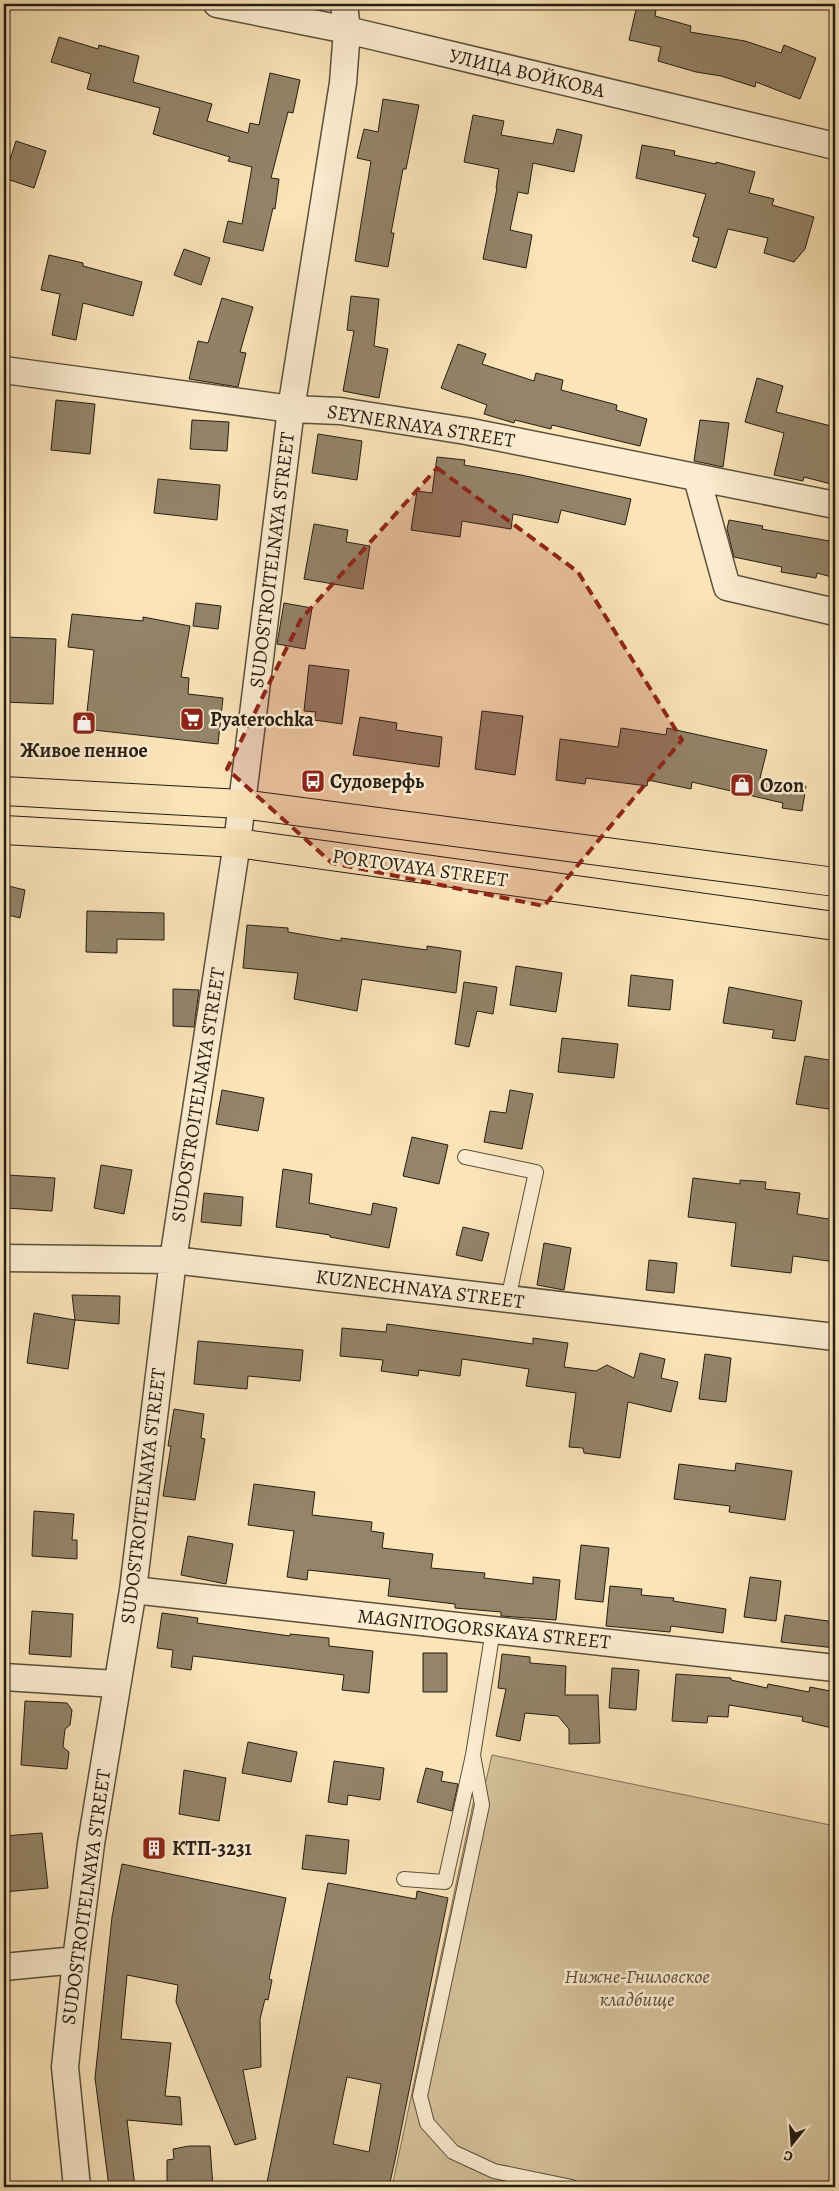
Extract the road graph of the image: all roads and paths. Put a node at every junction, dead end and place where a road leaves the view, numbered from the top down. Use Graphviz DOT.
graph roads {
  1 [pos="217,4"];
  2 [pos="344,4"];
  3 [pos="347,30"];
  4 [pos="835,146"];
  5 [pos="4,370"];
  6 [pos="291,409"];
  7 [pos="697,478"];
  8 [pos="835,505"];
  9 [pos="835,612"];
  10 [pos="4,791"];
  11 [pos="241,804"];
  12 [pos="4,830"];
  13 [pos="237,842"];
  14 [pos="835,882"];
  15 [pos="835,926"];
  16 [pos="465,1157"];
  17 [pos="4,1258"];
  18 [pos="173,1260"];
  19 [pos="508,1299"];
  20 [pos="835,1337"];
  21 [pos="133,1590"];
  22 [pos="493,1630"];
  23 [pos="835,1668"];
  24 [pos="4,1678"];
  25 [pos="116,1684"];
  26 [pos="473,1755"];
  27 [pos="404,1878"];
  28 [pos="76,1960"];
  29 [pos="4,1967"];
  30 [pos="77,2187"];
  31 [pos="572,2187"];
  1 -- 3 [label="street, УЛИЦА ВОЙКОВА"];
  2 -- 3 [label="street, SUDOSTROITELNAYA STREET"];
  3 -- 4 [label="street, УЛИЦА ВОЙКОВА"];
  3 -- 6 [label="street, SUDOSTROITELNAYA STREET"];
  5 -- 6 [label="street, SEYNERNAYA STREET"];
  6 -- 7 [label="street, SEYNERNAYA STREET"];
  6 -- 11 [label="street, SUDOSTROITELNAYA STREET"];
  7 -- 8 [label="street, SEYNERNAYA STREET"];
  7 -- 9 [label="street"];
  10 -- 11 [label="main road, PORTOVAYA STREET"];
  11 -- 13 [label="street, SUDOSTROITELNAYA STREET"];
  11 -- 14 [label="main road, PORTOVAYA STREET"];
  12 -- 13 [label="main road, PORTOVAYA STREET"];
  13 -- 15 [label="main road, PORTOVAYA STREET"];
  13 -- 18 [label="street, SUDOSTROITELNAYA STREET"];
  16 -- 19 [label="lane"];
  17 -- 18 [label="street, KUZNECHNAYA STREET"];
  18 -- 19 [label="street, KUZNECHNAYA STREET"];
  18 -- 21 [label="street, SUDOSTROITELNAYA STREET"];
  19 -- 20 [label="street, KUZNECHNAYA STREET"];
  21 -- 22 [label="street, MAGNITOGORSKAYA STREET"];
  21 -- 25 [label="street, SUDOSTROITELNAYA STREET"];
  22 -- 23 [label="street, MAGNITOGORSKAYA STREET"];
  22 -- 26 [label="lane"];
  24 -- 25 [label="street"];
  25 -- 28 [label="street, SUDOSTROITELNAYA STREET"];
  26 -- 27 [label="lane"];
  26 -- 31 [label="lane"];
  28 -- 29 [label="street"];
  28 -- 30 [label="street, SUDOSTROITELNAYA STREET"];
}
